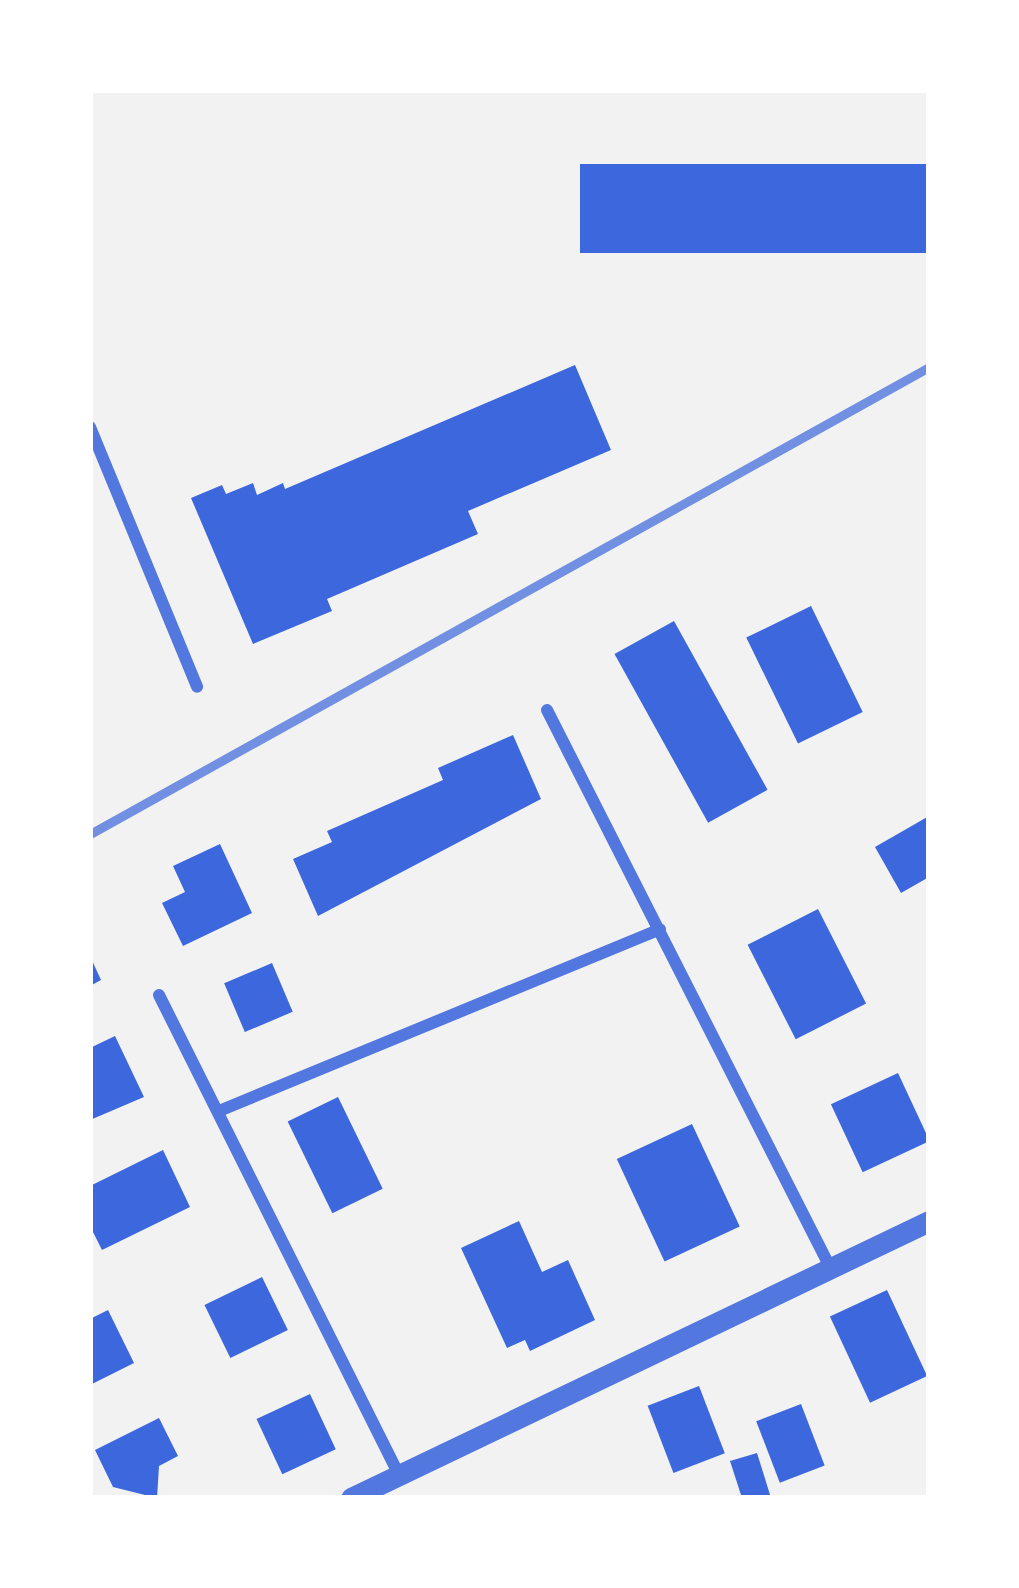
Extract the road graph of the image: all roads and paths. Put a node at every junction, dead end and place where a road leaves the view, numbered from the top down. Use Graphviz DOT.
graph roads {
  1 [pos="90,427"];
  2 [pos="197,687"];
  3 [pos="547,710"];
  4 [pos="661,928"];
  5 [pos="159,994"];
  6 [pos="219,1111"];
  7 [pos="929,1221"];
  8 [pos="833,1272"];
  9 [pos="399,1475"];
  10 [pos="351,1498"];
  1 -- 2 [label="street"];
  3 -- 4 [label="street"];
  4 -- 6 [label="street"];
  4 -- 8 [label="street"];
  5 -- 6 [label="street"];
  6 -- 9 [label="street"];
  7 -- 8 [label="street"];
  8 -- 9 [label="street"];
  9 -- 10 [label="street"];
}
